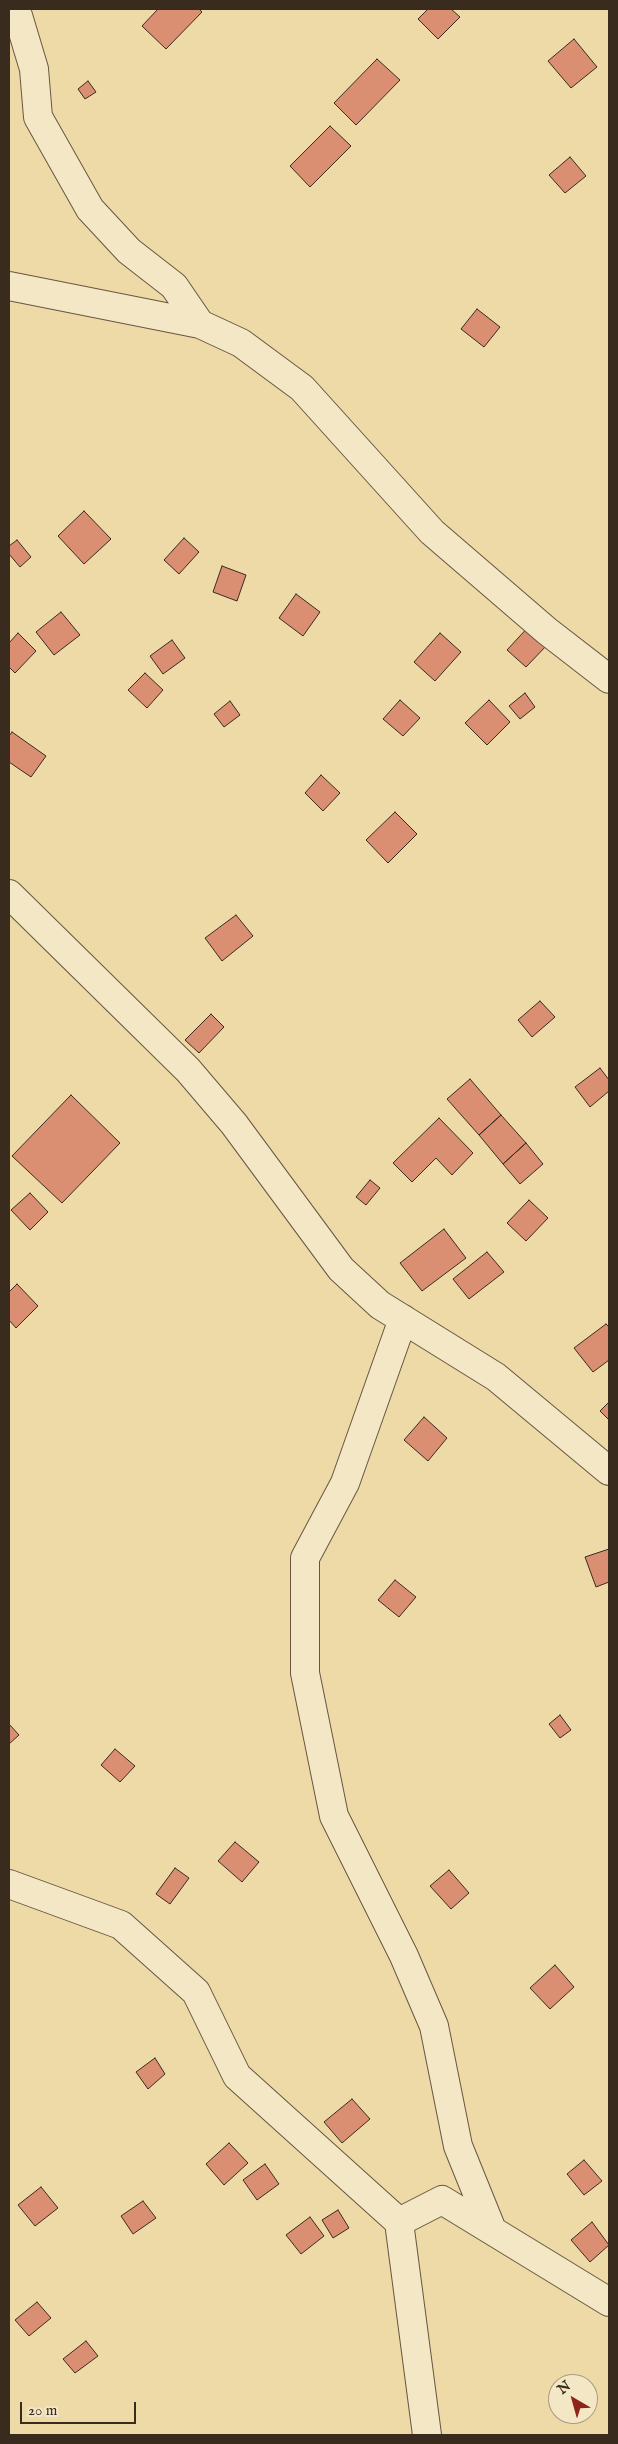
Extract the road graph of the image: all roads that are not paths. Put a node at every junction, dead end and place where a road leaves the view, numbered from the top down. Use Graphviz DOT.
graph roads {
  1 [pos="16,9"];
  2 [pos="9,286"];
  3 [pos="200,324"];
  4 [pos="609,679"];
  5 [pos="9,894"];
  6 [pos="403,1319"];
  7 [pos="609,1470"];
  8 [pos="9,1884"];
  9 [pos="399,2222"];
  10 [pos="492,2230"];
  11 [pos="609,2302"];
  12 [pos="427,2435"];
  1 -- 3 [label="street"];
  2 -- 3 [label="street"];
  3 -- 4 [label="street"];
  5 -- 6 [label="street"];
  6 -- 7 [label="street"];
  6 -- 10 [label="street"];
  8 -- 9 [label="street"];
  9 -- 10 [label="street"];
  9 -- 12 [label="street"];
  10 -- 11 [label="street"];
}
